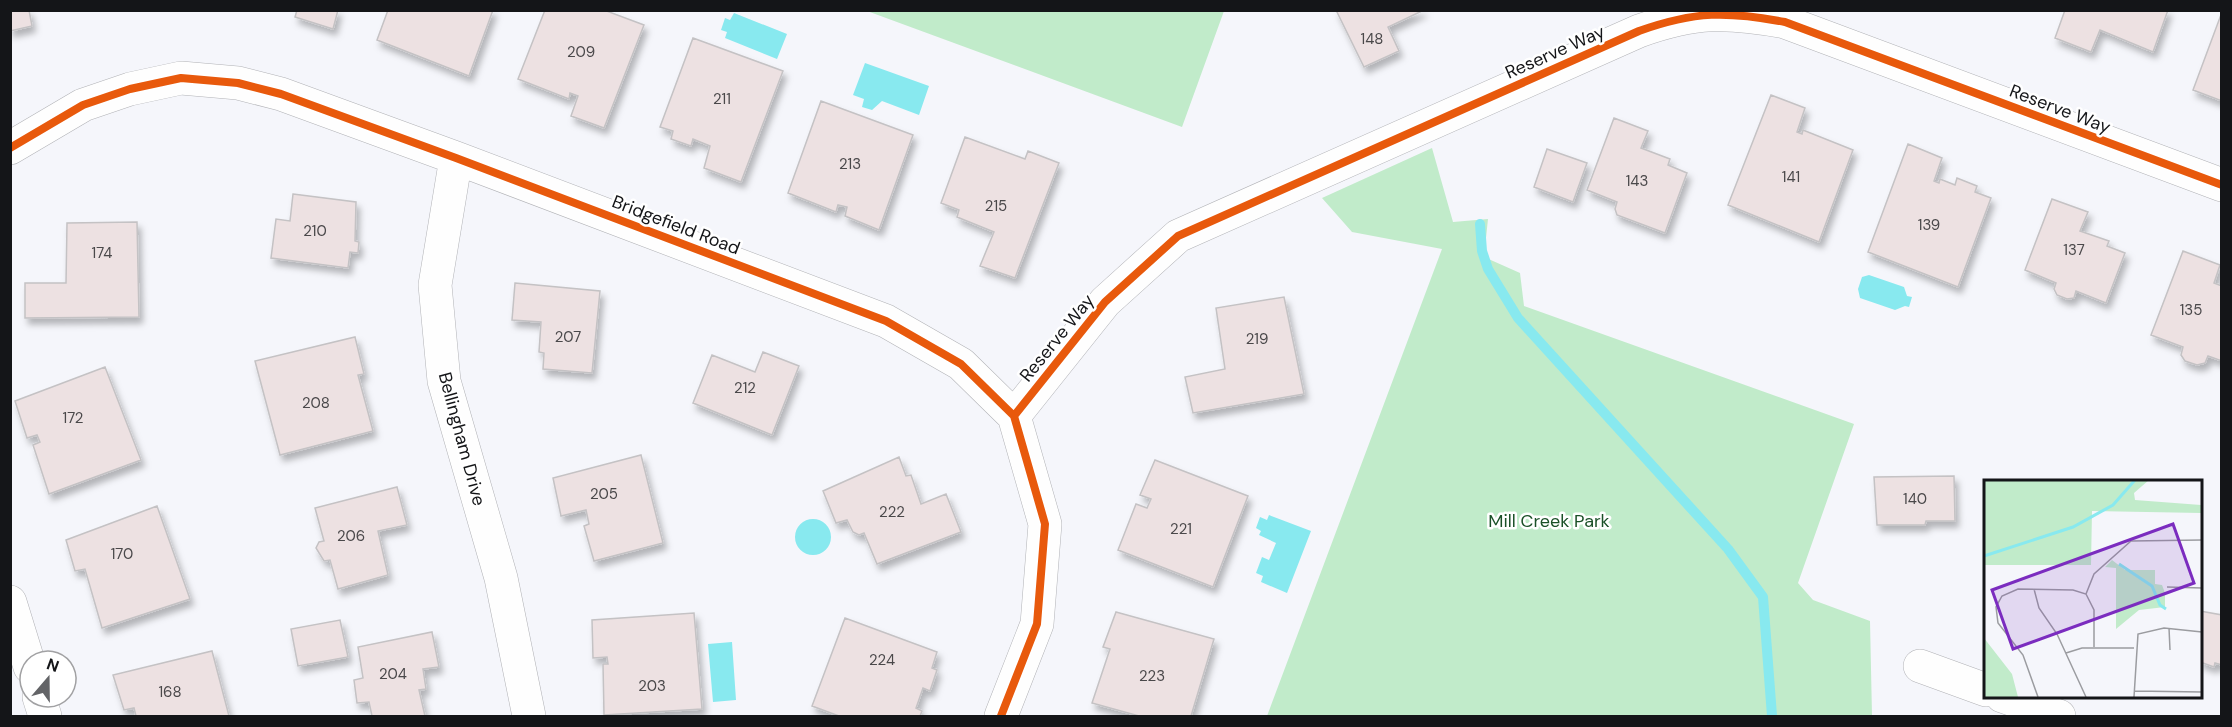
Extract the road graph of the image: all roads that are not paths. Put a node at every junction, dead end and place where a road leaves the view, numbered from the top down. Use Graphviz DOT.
graph roads {
  1 [pos="10,148"];
  2 [pos="456,158"];
  3 [pos="2222,185"];
  4 [pos="1014,416"];
  5 [pos="10,602"];
  6 [pos="24,649"];
  7 [pos="1920,666"];
  8 [pos="1984,689"];
  9 [pos="2004,697"];
  10 [pos="529,717"];
  11 [pos="1001,717"];
  12 [pos="2059,717"];
  1 -- 2 [label="street, Bridgefield Road"];
  2 -- 4 [label="street, Bridgefield Road"];
  2 -- 10 [label="street, Bellingham Drive"];
  3 -- 4 [label="street, Reserve Way"];
  4 -- 11 [label="street, Bridgefield Road"];
  5 -- 6 [label="street"];
  7 -- 8 [label="street"];
  9 -- 12 [label="street"];
}
